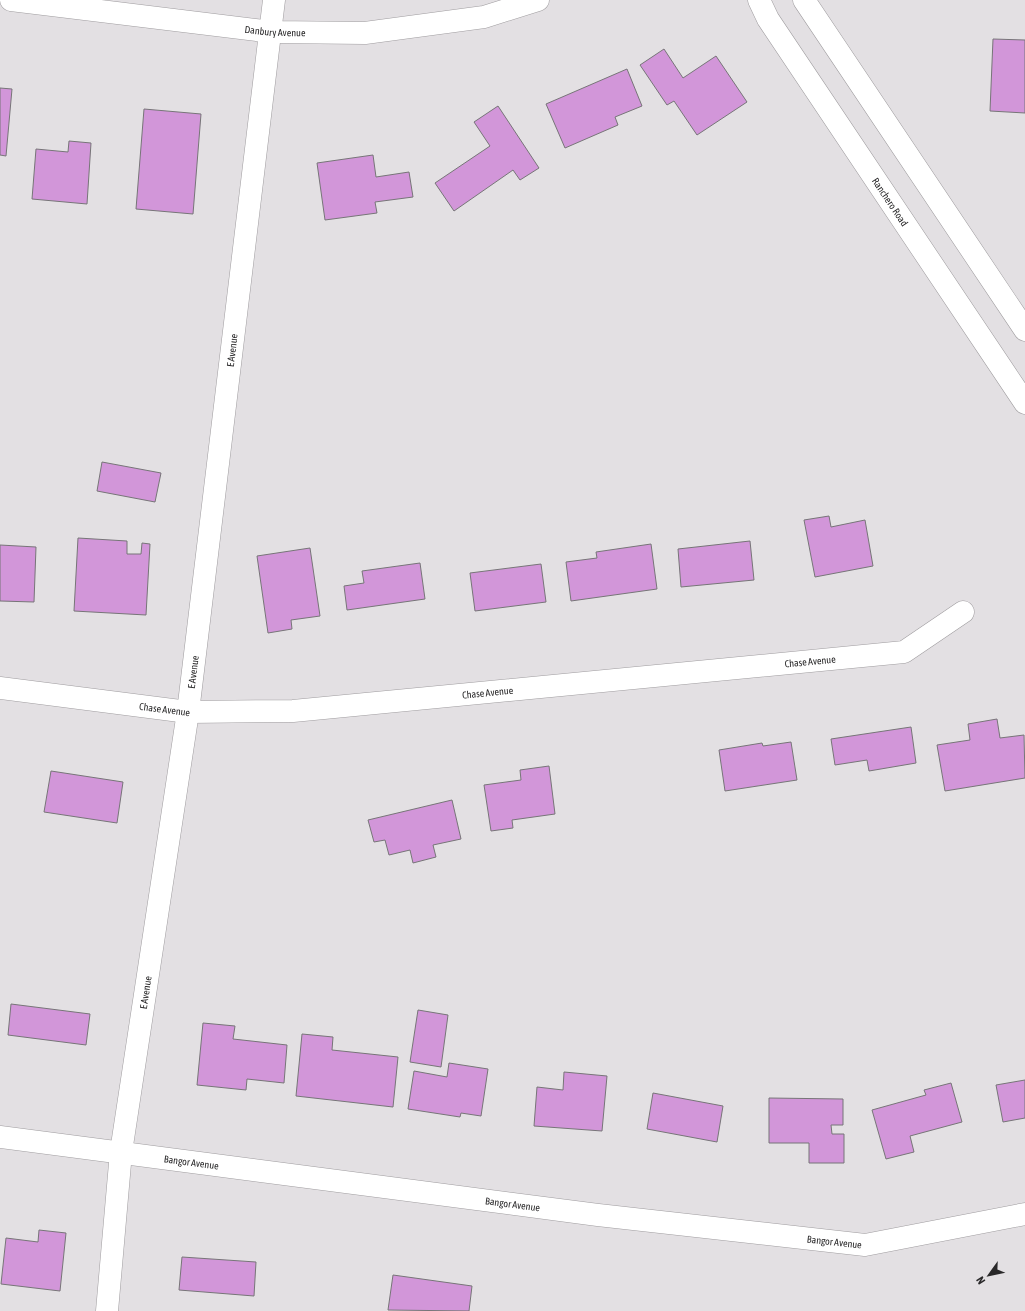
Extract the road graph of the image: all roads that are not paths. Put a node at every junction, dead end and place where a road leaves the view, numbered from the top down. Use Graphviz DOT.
graph roads {
  1 [pos="11,0"];
  2 [pos="274,0"];
  3 [pos="538,0"];
  4 [pos="759,0"];
  5 [pos="804,0"];
  6 [pos="272,32"];
  7 [pos="1025,330"];
  8 [pos="1025,403"];
  9 [pos="963,612"];
  10 [pos="0,688"];
  11 [pos="188,712"];
  12 [pos="0,1137"];
  13 [pos="121,1152"];
  14 [pos="1025,1214"];
  15 [pos="107,1311"];
  1 -- 6 [label="street, Danbury Avenue"];
  2 -- 6 [label="street, E Avenue"];
  3 -- 6 [label="street, Danbury Avenue"];
  4 -- 8 [label="street, Ranchero Road"];
  5 -- 7 [label="street"];
  6 -- 11 [label="street, E Avenue"];
  9 -- 11 [label="street, Chase Avenue"];
  10 -- 11 [label="street, Chase Avenue"];
  11 -- 13 [label="street, E Avenue"];
  12 -- 13 [label="street, Bangor Avenue"];
  13 -- 14 [label="street, Bangor Avenue"];
  13 -- 15 [label="street, E Avenue"];
}
